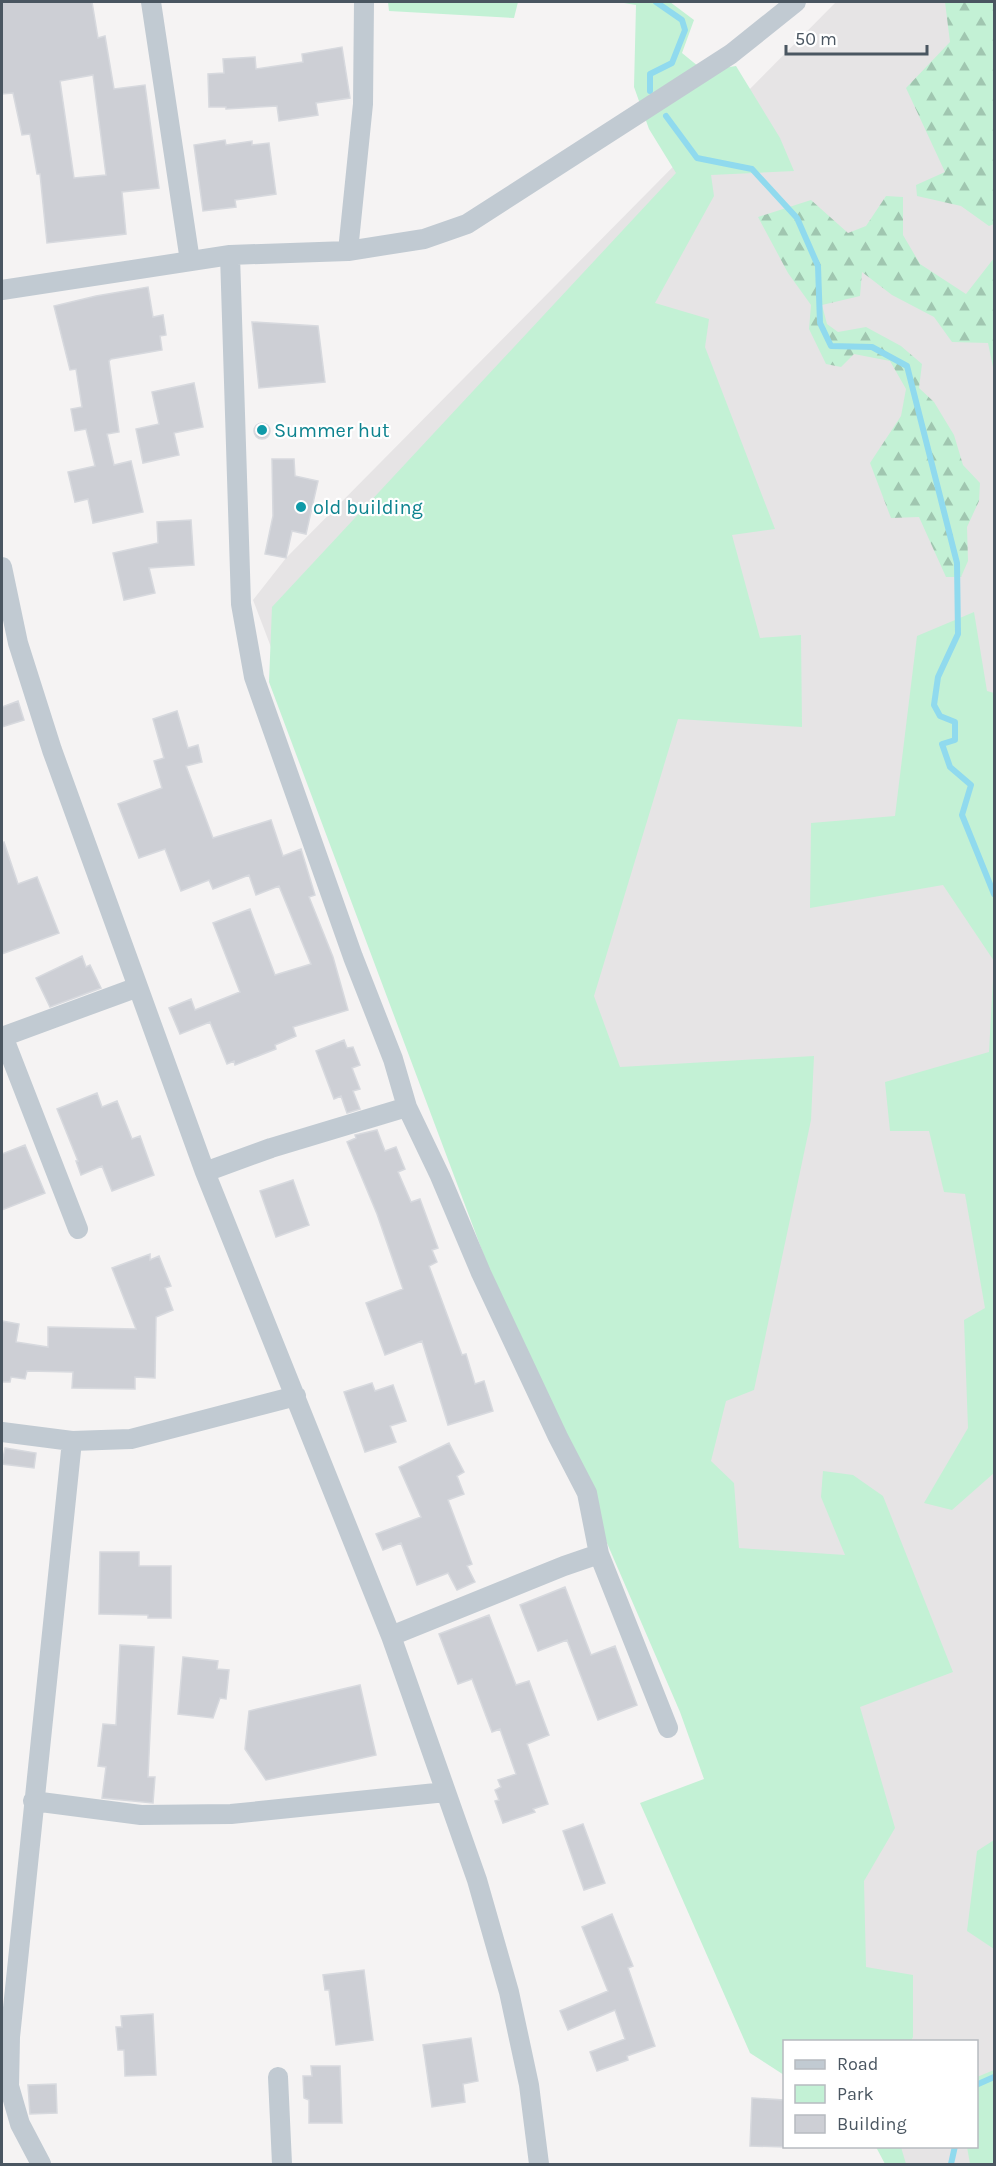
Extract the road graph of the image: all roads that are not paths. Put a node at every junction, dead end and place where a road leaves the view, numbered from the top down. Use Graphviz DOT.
graph roads {
  1 [pos="151,2"];
  2 [pos="364,2"];
  3 [pos="796,2"];
  4 [pos="348,251"];
  5 [pos="230,255"];
  6 [pos="190,261"];
  7 [pos="2,290"];
  8 [pos="2,567"];
  9 [pos="138,987"];
  10 [pos="2,1037"];
  11 [pos="407,1107"];
  12 [pos="205,1172"];
  13 [pos="78,1229"];
  14 [pos="296,1396"];
  15 [pos="2,1432"];
  16 [pos="72,1441"];
  17 [pos="599,1554"];
  18 [pos="391,1636"];
  19 [pos="668,1728"];
  20 [pos="446,1792"];
  21 [pos="33,1801"];
  22 [pos="278,2077"];
  23 [pos="41,2164"];
  24 [pos="282,2164"];
  25 [pos="539,2164"];
  1 -- 6 [label="street"];
  2 -- 4 [label="street"];
  3 -- 4 [label="street"];
  4 -- 5 [label="street"];
  5 -- 6 [label="street"];
  5 -- 11 [label="street"];
  6 -- 7 [label="street"];
  8 -- 9 [label="street"];
  9 -- 10 [label="street"];
  9 -- 12 [label="street"];
  10 -- 13 [label="street"];
  11 -- 12 [label="street"];
  11 -- 17 [label="street"];
  12 -- 14 [label="street"];
  14 -- 16 [label="street"];
  14 -- 18 [label="street"];
  15 -- 16 [label="street"];
  16 -- 21 [label="street"];
  17 -- 18 [label="street"];
  17 -- 19 [label="street"];
  18 -- 20 [label="street"];
  20 -- 21 [label="street"];
  20 -- 25 [label="street"];
  21 -- 23 [label="street"];
  22 -- 24 [label="street"];
}
